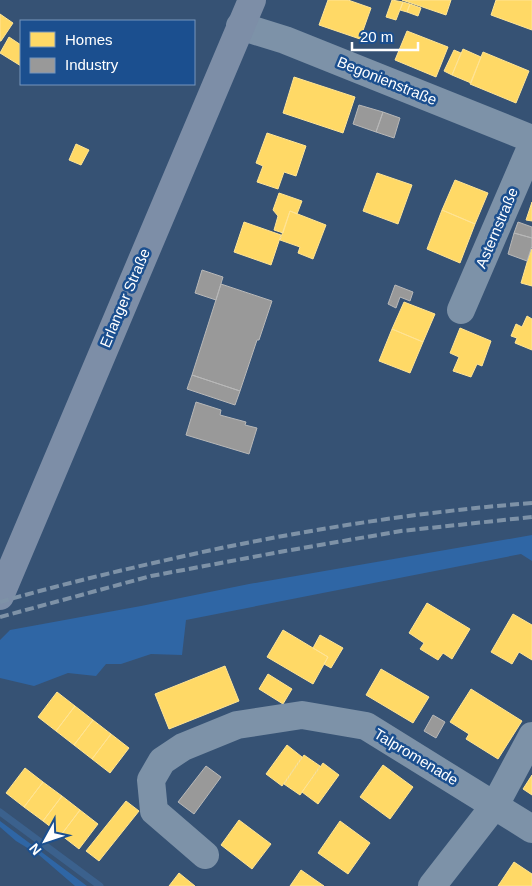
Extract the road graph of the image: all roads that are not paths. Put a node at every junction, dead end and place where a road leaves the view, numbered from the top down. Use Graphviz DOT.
graph roads {
  1 [pos="252,0"];
  2 [pos="240,26"];
  3 [pos="532,139"];
  4 [pos="532,145"];
  5 [pos="461,310"];
  6 [pos="0,596"];
  7 [pos="532,736"];
  8 [pos="495,805"];
  9 [pos="532,829"];
  10 [pos="205,855"];
  11 [pos="432,886"];
  1 -- 2 [label="main road, Erlanger Straße"];
  2 -- 3 [label="street, Begonienstraße"];
  2 -- 6 [label="main road, Erlanger Straße"];
  4 -- 5 [label="street, Asternstraße"];
  7 -- 8 [label="street"];
  8 -- 9 [label="street, Talpromenade"];
  8 -- 10 [label="street, Talpromenade"];
  8 -- 11 [label="street"];
}
